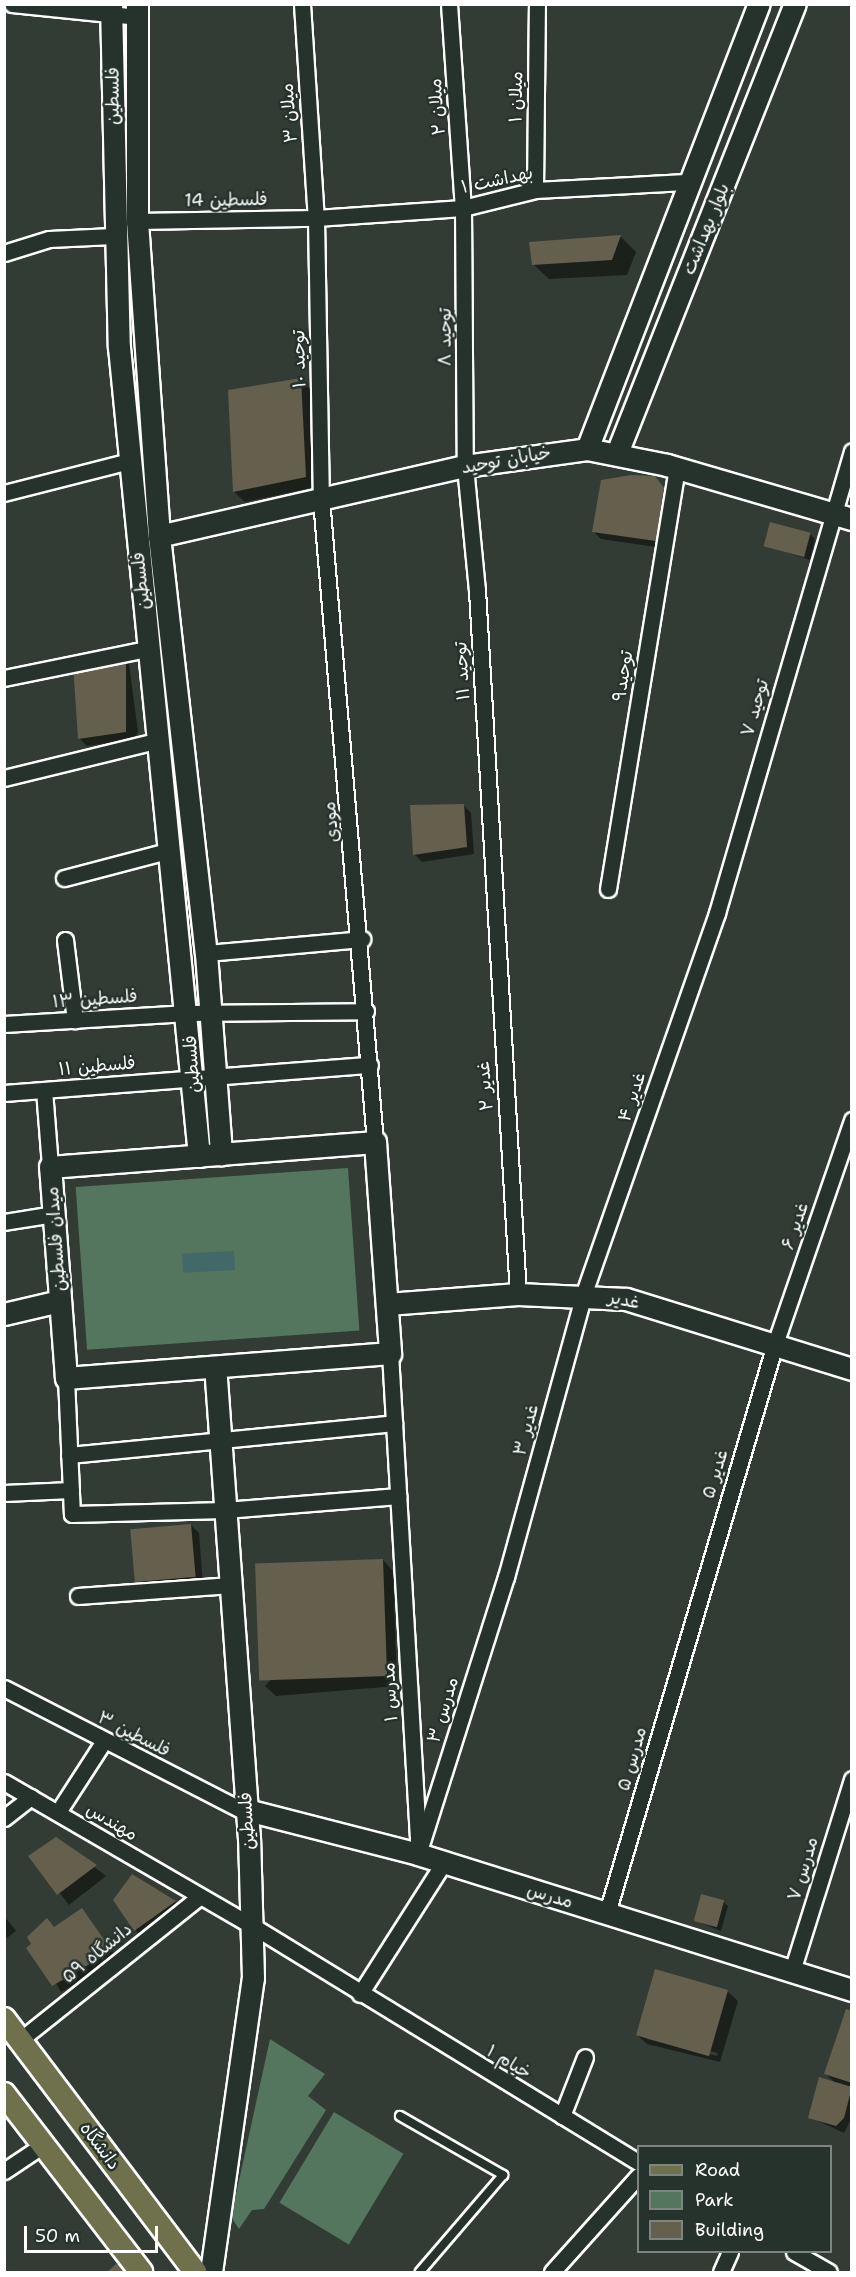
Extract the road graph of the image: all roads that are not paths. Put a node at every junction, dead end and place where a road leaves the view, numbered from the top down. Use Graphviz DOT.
graph roads {
  1 [pos="12,4"];
  2 [pos="302,4"];
  3 [pos="449,4"];
  4 [pos="537,4"];
  5 [pos="759,4"];
  6 [pos="795,4"];
  7 [pos="112,11"];
  8 [pos="137,11"];
  9 [pos="686,182"];
  10 [pos="535,190"];
  11 [pos="463,208"];
  12 [pos="316,218"];
  13 [pos="137,221"];
  14 [pos="113,236"];
  15 [pos="4,253"];
  16 [pos="146,345"];
  17 [pos="119,346"];
  18 [pos="587,449"];
  19 [pos="852,451"];
  20 [pos="617,453"];
  21 [pos="130,461"];
  22 [pos="465,466"];
  23 [pos="677,468"];
  24 [pos="4,493"];
  25 [pos="321,499"];
  26 [pos="830,513"];
  27 [pos="852,519"];
  28 [pos="159,536"];
  29 [pos="147,649"];
  30 [pos="4,678"];
  31 [pos="156,741"];
  32 [pos="4,778"];
  33 [pos="167,851"];
  34 [pos="491,875"];
  35 [pos="64,878"];
  36 [pos="608,889"];
  37 [pos="717,913"];
  38 [pos="362,939"];
  39 [pos="65,940"];
  40 [pos="206,953"];
  41 [pos="366,1011"];
  42 [pos="188,1013"];
  43 [pos="210,1013"];
  44 [pos="75,1020"];
  45 [pos="4,1024"];
  46 [pos="370,1065"];
  47 [pos="215,1076"];
  48 [pos="193,1077"];
  49 [pos="44,1090"];
  50 [pos="4,1093"];
  51 [pos="852,1120"];
  52 [pos="375,1142"];
  53 [pos="220,1154"];
  54 [pos="199,1156"];
  55 [pos="50,1167"];
  56 [pos="54,1214"];
  57 [pos="4,1222"];
  58 [pos="584,1293"];
  59 [pos="518,1294"];
  60 [pos="60,1300"];
  61 [pos="387,1304"];
  62 [pos="4,1314"];
  63 [pos="775,1344"];
  64 [pos="390,1353"];
  65 [pos="215,1367"];
  66 [pos="852,1369"];
  67 [pos="66,1378"];
  68 [pos="394,1423"];
  69 [pos="220,1443"];
  70 [pos="69,1455"];
  71 [pos="71,1490"];
  72 [pos="4,1494"];
  73 [pos="398,1496"];
  74 [pos="225,1510"];
  75 [pos="506,1577"];
  76 [pos="231,1585"];
  77 [pos="78,1596"];
  78 [pos="693,1616"];
  79 [pos="4,1688"];
  80 [pos="104,1740"];
  81 [pos="852,1779"];
  82 [pos="4,1782"];
  83 [pos="31,1797"];
  84 [pos="247,1811"];
  85 [pos="58,1812"];
  86 [pos="4,1818"];
  87 [pos="418,1854"];
  88 [pos="444,1862"];
  89 [pos="199,1897"];
  90 [pos="607,1913"];
  91 [pos="251,1925"];
  92 [pos="792,1971"];
  93 [pos="852,1990"];
  94 [pos="360,1994"];
  95 [pos="4,2019"];
  96 [pos="20,2040"];
  97 [pos="585,2057"];
  98 [pos="4,2094"];
  99 [pos="400,2116"];
  100 [pos="562,2116"];
  101 [pos="43,2145"];
  102 [pos="637,2161"];
  103 [pos="4,2171"];
  104 [pos="637,2178"];
  105 [pos="730,2253"];
  106 [pos="795,2253"];
  107 [pos="822,2271"];
  108 [pos="141,2272"];
  109 [pos="195,2272"];
  110 [pos="211,2272"];
  111 [pos="420,2272"];
  112 [pos="552,2272"];
  113 [pos="721,2272"];
  1 -- 7 [label="street"];
  2 -- 12 [label="street, میلان ۳"];
  3 -- 11 [label="street, میلان ۲"];
  4 -- 10 [label="street, میلان ۱"];
  5 -- 9 [label="street, بلوار بهداشت"];
  6 -- 20 [label="street, بلوار بهداشت"];
  7 -- 8 [label="street"];
  7 -- 14 [label="street, فلسطین"];
  8 -- 13 [label="street, فلسطین"];
  9 -- 10 [label="street, بهداشت ۱"];
  9 -- 18 [label="street, بلوار بهداشت"];
  10 -- 11 [label="street, بهداشت ۱"];
  11 -- 12 [label="street, بهداشت ۱"];
  11 -- 22 [label="street, توحید ۸"];
  12 -- 13 [label="street, فلسطین 14"];
  12 -- 25 [label="street, توحید ۱۰"];
  13 -- 16 [label="street, فلسطین"];
  14 -- 15 [label="street"];
  14 -- 17 [label="street, فلسطین"];
  16 -- 17 [label="street"];
  16 -- 28 [label="street, فلسطین"];
  17 -- 21 [label="street, فلسطین"];
  18 -- 20 [label="street, خیابان توحید"];
  18 -- 22 [label="street, خیابان توحید"];
  19 -- 26 [label="street, توحید ۷"];
  20 -- 23 [label="street, خیابان توحید"];
  21 -- 24 [label="street"];
  21 -- 29 [label="street, فلسطین"];
  22 -- 25 [label="street, خیابان توحید"];
  22 -- 34 [label="street, توحید ۱۱"];
  23 -- 26 [label="street, خیابان توحید"];
  23 -- 36 [label="street, توحید۹"];
  25 -- 28 [label="street, خیابان توحید"];
  25 -- 38 [label="street, مودی"];
  26 -- 27 [label="street, خیابان توحید"];
  26 -- 37 [label="street, توحید ۷"];
  28 -- 40 [label="street, فلسطین"];
  29 -- 30 [label="street"];
  29 -- 31 [label="street, فلسطین"];
  31 -- 32 [label="street"];
  31 -- 33 [label="street, فلسطین"];
  33 -- 35 [label="street"];
  33 -- 42 [label="street, فلسطین"];
  34 -- 59 [label="street, غدیر ۲"];
  37 -- 58 [label="street, غدیر ۴"];
  38 -- 40 [label="street"];
  38 -- 41 [label="street, مودی"];
  39 -- 44 [label="street"];
  40 -- 43 [label="street, فلسطین"];
  41 -- 43 [label="street, فلسطین ۱۳"];
  41 -- 46 [label="street, مودی"];
  42 -- 43 [label="street, فلسطین ۱۳"];
  42 -- 44 [label="street, فلسطین ۱۳"];
  42 -- 48 [label="street, فلسطین"];
  43 -- 47 [label="street, فلسطین"];
  44 -- 45 [label="street, فلسطین ۱۳"];
  46 -- 47 [label="street, فلسطین ۱۱"];
  46 -- 52 [label="street, مودی"];
  47 -- 48 [label="street, فلسطین ۱۱"];
  47 -- 53 [label="street, فلسطین"];
  48 -- 49 [label="street, فلسطین ۱۱"];
  48 -- 54 [label="street, فلسطین"];
  49 -- 50 [label="street, فلسطین ۱۱"];
  49 -- 55 [label="street"];
  51 -- 63 [label="street, غدیر ۶"];
  52 -- 53 [label="street, میدان فلسطین"];
  52 -- 61 [label="street"];
  53 -- 54 [label="street, میدان فلسطین"];
  54 -- 55 [label="street, میدان فلسطین"];
  55 -- 56 [label="street, میدان فلسطین"];
  56 -- 57 [label="street"];
  56 -- 60 [label="street, میدان فلسطین"];
  58 -- 59 [label="street, غدیر"];
  58 -- 63 [label="street, غدیر"];
  58 -- 75 [label="street, غدیر ۳"];
  59 -- 61 [label="street, غدیر"];
  60 -- 62 [label="street"];
  60 -- 67 [label="street, میدان فلسطین"];
  61 -- 64 [label="street"];
  63 -- 66 [label="street, غدیر"];
  63 -- 78 [label="street, غدیر ۵"];
  64 -- 65 [label="street"];
  64 -- 68 [label="street, مدرس ۱"];
  65 -- 67 [label="street"];
  65 -- 69 [label="street, فلسطین"];
  67 -- 70 [label="street"];
  68 -- 69 [label="street"];
  68 -- 73 [label="street, مدرس ۱"];
  69 -- 70 [label="street"];
  69 -- 74 [label="street, فلسطین"];
  70 -- 71 [label="street"];
  71 -- 72 [label="street"];
  71 -- 74 [label="street"];
  73 -- 74 [label="street"];
  73 -- 87 [label="street, مدرس ۱"];
  74 -- 76 [label="street, فلسطین"];
  75 -- 87 [label="street, مدرس ۳"];
  76 -- 77 [label="street"];
  76 -- 84 [label="street, فلسطین"];
  78 -- 90 [label="street, مدرس ۵"];
  79 -- 80 [label="street, فلسطین ۳"];
  80 -- 84 [label="street, فلسطین ۳"];
  80 -- 85 [label="street"];
  81 -- 92 [label="street, مدرس ۷"];
  82 -- 83 [label="street, مهندس"];
  83 -- 85 [label="street, مهندس"];
  83 -- 86 [label="street"];
  84 -- 87 [label="street, مدرس"];
  84 -- 91 [label="street, فلسطین"];
  85 -- 89 [label="street, مهندس"];
  87 -- 88 [label="street, مدرس"];
  88 -- 90 [label="street, مدرس"];
  88 -- 94 [label="street"];
  89 -- 91 [label="street, مهندس"];
  89 -- 96 [label="street, دانشگاه ۵۹"];
  90 -- 92 [label="street, مدرس"];
  91 -- 94 [label="street, خیام ۱"];
  91 -- 110 [label="street, فلسطین"];
  92 -- 93 [label="street, مدرس"];
  94 -- 100 [label="street, خیام ۱"];
  95 -- 96 [label="main road, دانشگاه"];
  96 -- 109 [label="main road, دانشگاه"];
  97 -- 100 [label="street"];
  98 -- 101 [label="main road"];
  99 -- 111 [label="lane"];
  100 -- 102 [label="street, خیام ۱"];
  101 -- 103 [label="street"];
  101 -- 108 [label="main road"];
  104 -- 112 [label="street"];
  105 -- 113 [label="street"];
  106 -- 107 [label="street"];
}
